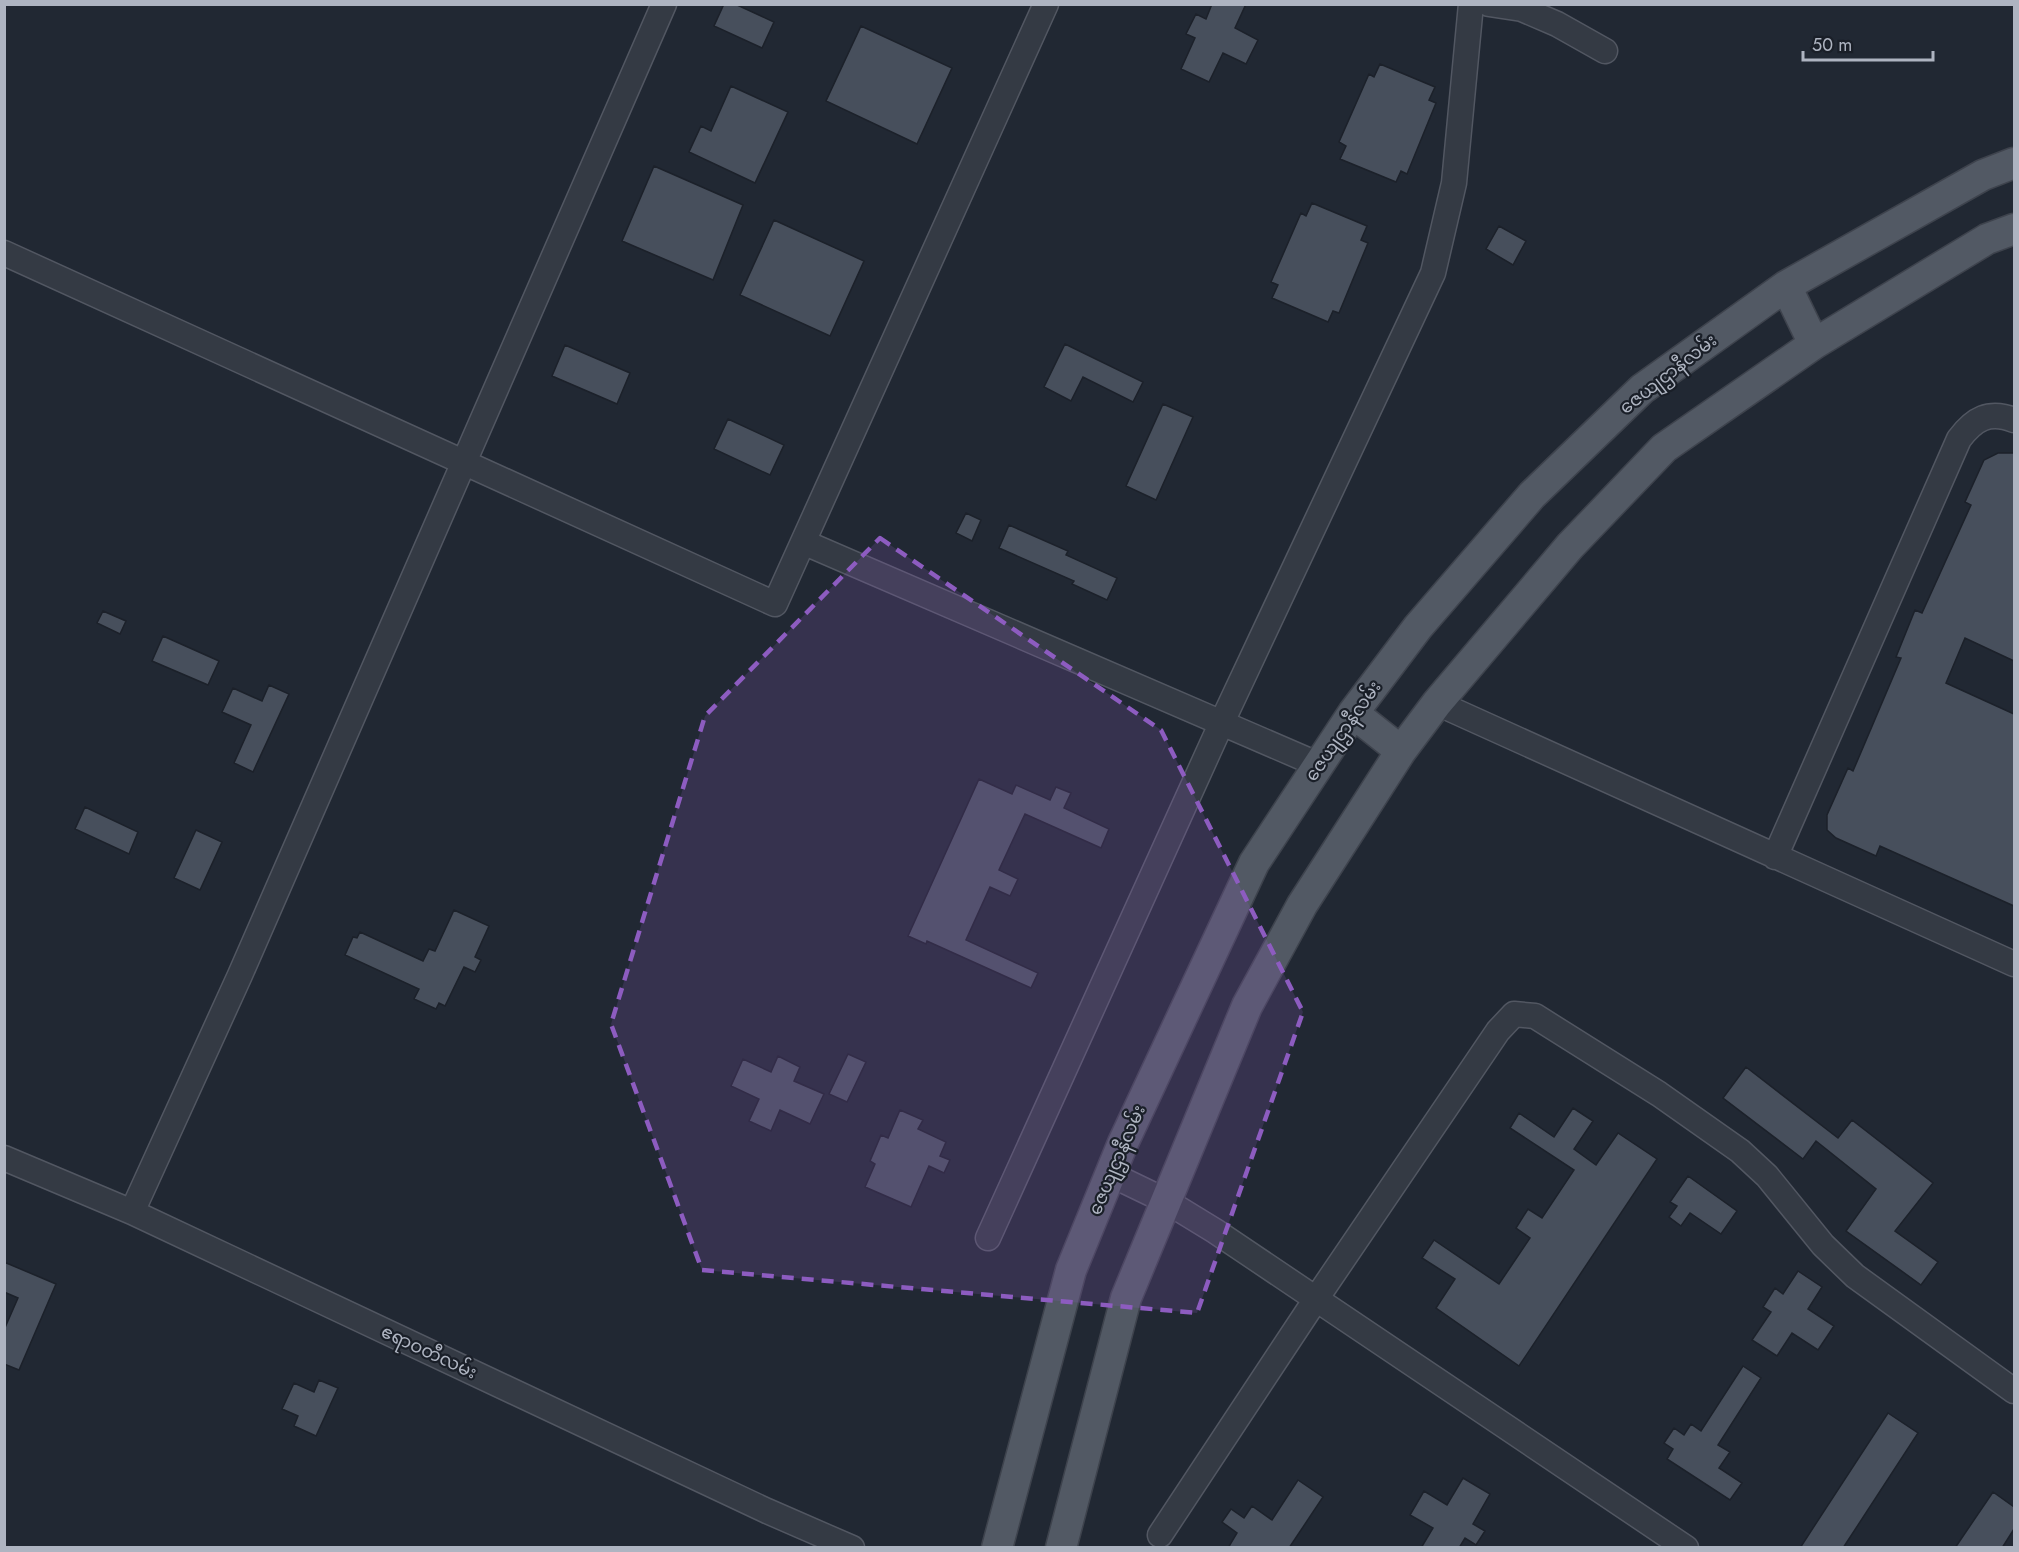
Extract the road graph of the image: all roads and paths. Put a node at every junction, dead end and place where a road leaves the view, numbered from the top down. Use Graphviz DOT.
graph roads {
  1 [pos="664,4"];
  2 [pos="1046,4"];
  3 [pos="1471,4"];
  4 [pos="1489,4"];
  5 [pos="1605,51"];
  6 [pos="2014,163"];
  7 [pos="2014,229"];
  8 [pos="4,253"];
  9 [pos="1785,286"];
  10 [pos="1814,344"];
  11 [pos="2014,420"];
  12 [pos="465,461"];
  13 [pos="803,542"];
  14 [pos="1437,703"];
  15 [pos="1353,713"];
  16 [pos="1222,722"];
  17 [pos="1401,751"];
  18 [pos="1319,765"];
  19 [pos="1775,857"];
  20 [pos="2014,964"];
  21 [pos="4,1158"];
  22 [pos="1110,1174"];
  23 [pos="1166,1202"];
  24 [pos="132,1212"];
  25 [pos="988,1238"];
  26 [pos="1316,1299"];
  27 [pos="2014,1391"];
  28 [pos="1160,1535"];
  29 [pos="852,1548"];
  30 [pos="997,1548"];
  31 [pos="1060,1548"];
  32 [pos="1686,1548"];
  1 -- 12 [label="street"];
  2 -- 13 [label="street"];
  3 -- 16 [label="street"];
  4 -- 5 [label="street"];
  6 -- 9 [label="main road, ဇေယျဌာနီလမ်း"];
  7 -- 10 [label="main road"];
  8 -- 12 [label="street"];
  9 -- 10 [label="main road"];
  9 -- 15 [label="main road, ဇေယျဌာနီလမ်း"];
  10 -- 14 [label="main road"];
  11 -- 19 [label="street"];
  12 -- 13 [label="street"];
  12 -- 24 [label="street"];
  13 -- 16 [label="street"];
  14 -- 17 [label="main road"];
  14 -- 19 [label="street"];
  15 -- 17 [label="main road"];
  15 -- 18 [label="main road, ဇေယျဌာနီလမ်း"];
  16 -- 18 [label="street"];
  16 -- 25 [label="street"];
  17 -- 23 [label="main road"];
  18 -- 22 [label="main road, ဇေယျဌာနီလမ်း"];
  19 -- 20 [label="street"];
  21 -- 24 [label="street, ဧရာဝတီလမ်း"];
  22 -- 23 [label="street"];
  22 -- 30 [label="main road, ဇေယျဌာနီလမ်း"];
  23 -- 26 [label="street"];
  23 -- 31 [label="main road"];
  24 -- 29 [label="street, ဧရာဝတီလမ်း"];
  26 -- 27 [label="street"];
  26 -- 28 [label="street"];
  26 -- 32 [label="street"];
}
